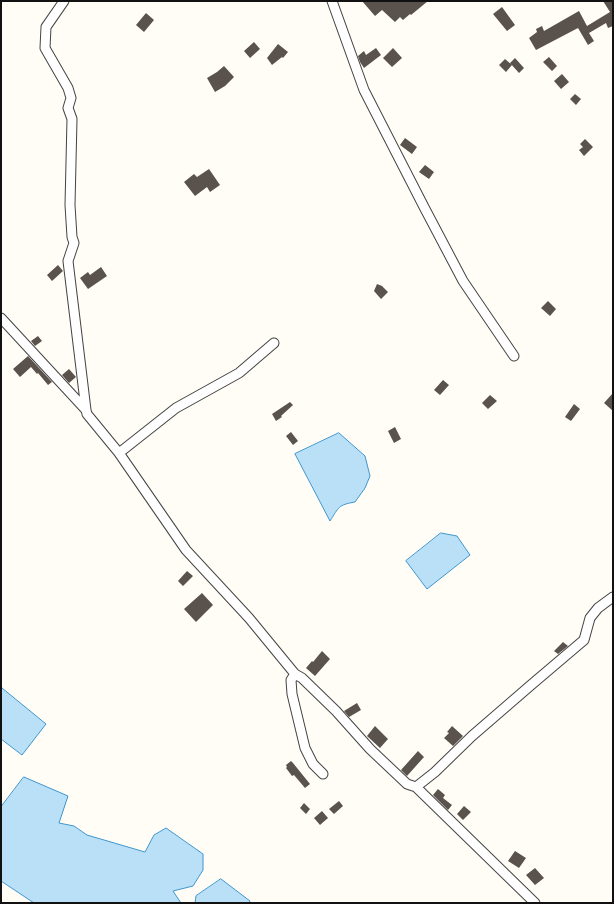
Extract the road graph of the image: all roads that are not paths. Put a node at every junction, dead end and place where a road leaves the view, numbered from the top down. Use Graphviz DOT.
graph roads {
  1 [pos="64,1"];
  2 [pos="332,1"];
  3 [pos="1,318"];
  4 [pos="274,343"];
  5 [pos="514,356"];
  6 [pos="86,410"];
  7 [pos="119,453"];
  8 [pos="613,597"];
  9 [pos="295,674"];
  10 [pos="323,774"];
  11 [pos="416,787"];
  12 [pos="535,903"];
  1 -- 6 [label="street"];
  2 -- 5 [label="street"];
  3 -- 6 [label="street"];
  4 -- 7 [label="street"];
  6 -- 7 [label="street"];
  7 -- 9 [label="street"];
  8 -- 11 [label="street"];
  9 -- 10 [label="street"];
  9 -- 11 [label="street"];
  11 -- 12 [label="street"];
}
